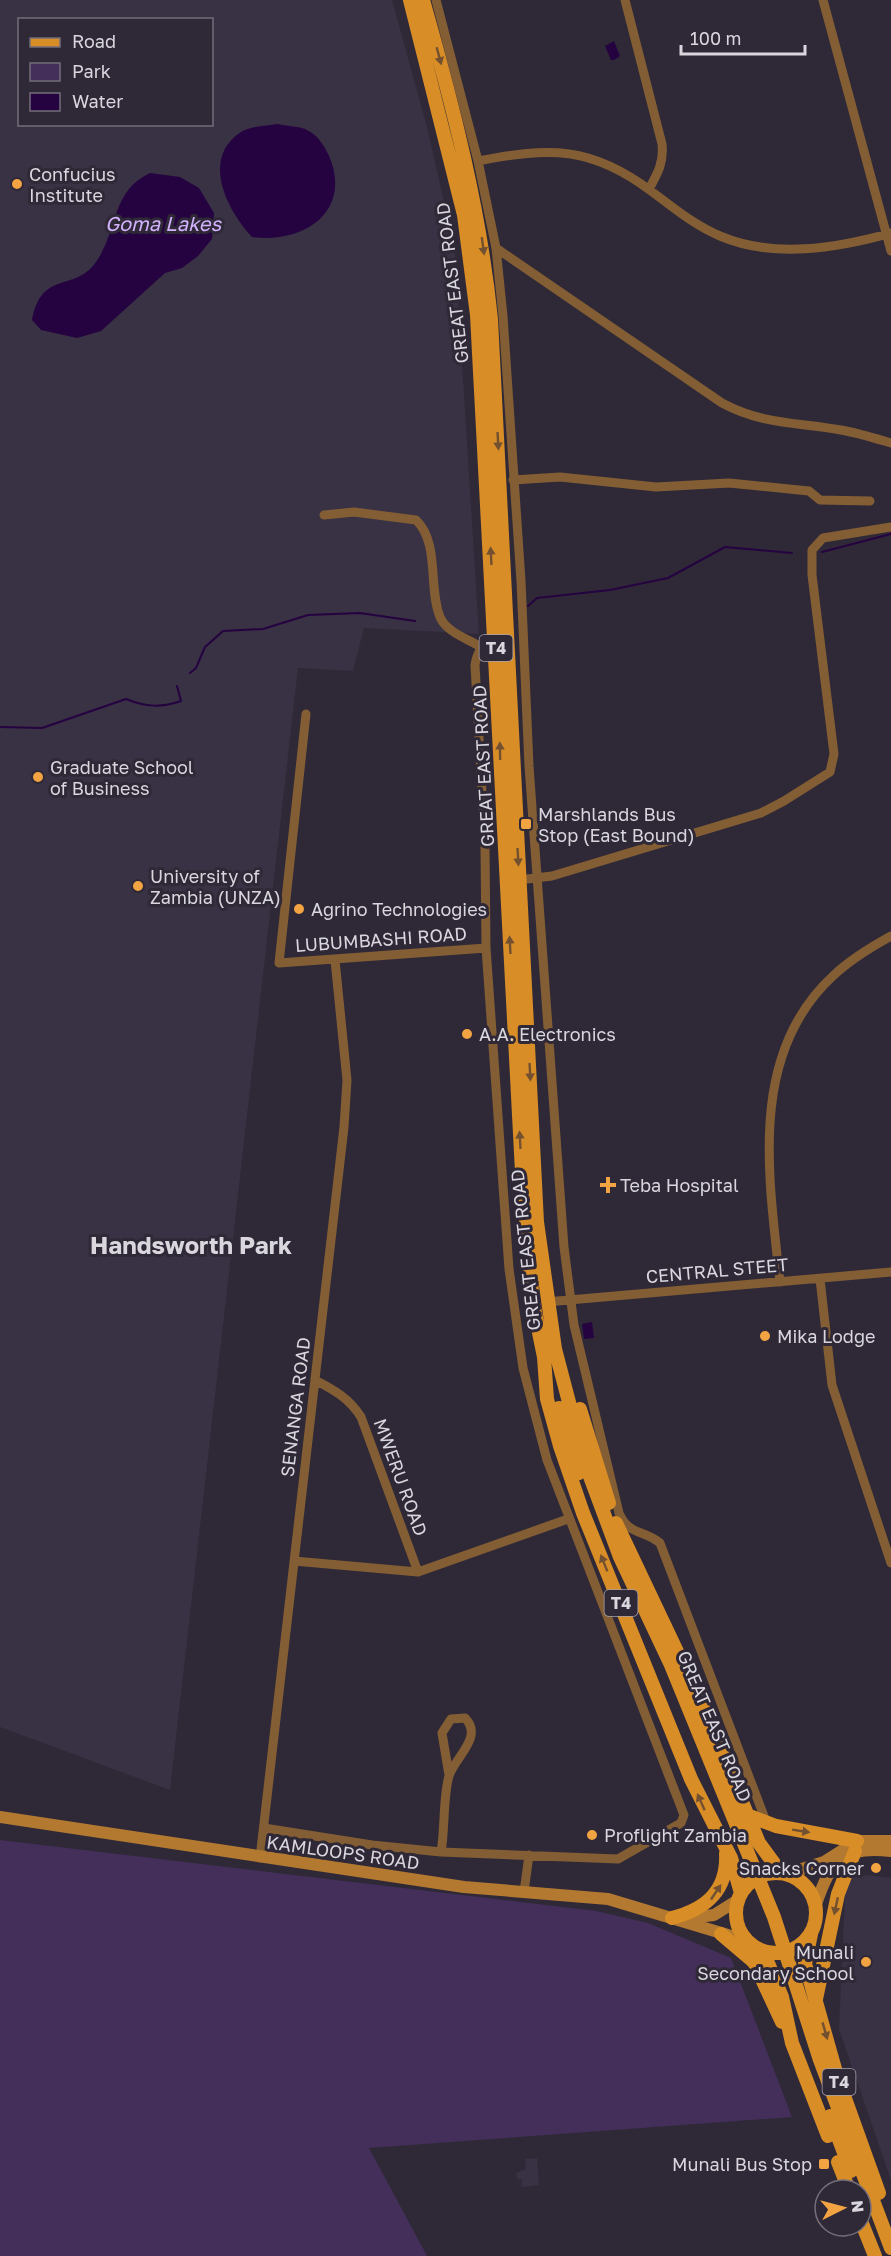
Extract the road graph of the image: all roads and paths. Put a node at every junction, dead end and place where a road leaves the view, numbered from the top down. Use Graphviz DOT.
graph roads {
  1 [pos="410,0"];
  2 [pos="423,0"];
  3 [pos="436,0"];
  4 [pos="625,0"];
  5 [pos="823,0"];
  6 [pos="478,161"];
  7 [pos="649,189"];
  8 [pos="888,234"];
  9 [pos="495,248"];
  10 [pos="891,251"];
  11 [pos="891,443"];
  12 [pos="513,480"];
  13 [pos="870,501"];
  14 [pos="324,514"];
  15 [pos="891,527"];
  16 [pos="495,634"];
  17 [pos="481,647"];
  18 [pos="306,714"];
  19 [pos="537,879"];
  20 [pos="519,880"];
  21 [pos="891,936"];
  22 [pos="486,948"];
  23 [pos="335,960"];
  24 [pos="891,1272"];
  25 [pos="820,1279"];
  26 [pos="780,1282"];
  27 [pos="570,1298"];
  28 [pos="540,1302"];
  29 [pos="513,1305"];
  30 [pos="550,1355"];
  31 [pos="315,1380"];
  32 [pos="568,1519"];
  33 [pos="294,1561"];
  34 [pos="891,1563"];
  35 [pos="418,1572"];
  36 [pos="449,1775"];
  37 [pos="747,1815"];
  38 [pos="0,1817"];
  39 [pos="767,1824"];
  40 [pos="264,1828"];
  41 [pos="891,1841"];
  42 [pos="723,1842"];
  43 [pos="858,1844"];
  44 [pos="891,1851"];
  45 [pos="441,1852"];
  46 [pos="529,1855"];
  47 [pos="260,1858"];
  48 [pos="784,1874"];
  49 [pos="524,1892"];
  50 [pos="740,1897"];
  51 [pos="816,1904"];
  52 [pos="676,1918"];
  53 [pos="721,1934"];
  54 [pos="811,1934"];
  55 [pos="748,1941"];
  56 [pos="763,1951"];
  57 [pos="791,1977"];
  58 [pos="816,2001"];
  59 [pos="792,2043"];
  60 [pos="844,2178"];
  61 [pos="854,2178"];
  62 [pos="891,2226"];
  63 [pos="873,2228"];
  64 [pos="868,2238"];
  65 [pos="891,2248"];
  66 [pos="875,2256"];
  67 [pos="884,2256"];
  16 -- 1 [label="main road, GREAT EAST ROAD / T4, one-way"];
  2 -- 20 [label="main road, GREAT EAST ROAD / T4, one-way"];
  3 -- 6 [label="street"];
  4 -- 7 [label="street"];
  5 -- 8 [label="street"];
  6 -- 7 [label="street"];
  6 -- 9 [label="street"];
  7 -- 8 [label="street"];
  8 -- 10 [label="street"];
  9 -- 11 [label="street"];
  9 -- 12 [label="street"];
  12 -- 13 [label="street"];
  12 -- 19 [label="street"];
  14 -- 17 [label="street"];
  15 -- 19 [label="street"];
  16 -- 17 [label="street"];
  28 -- 16 [label="main road, GREAT EAST ROAD / T4, one-way"];
  17 -- 22 [label="street"];
  18 -- 23 [label="street, LUBUMBASHI ROAD"];
  19 -- 20 [label="street"];
  19 -- 27 [label="street"];
  20 -- 28 [label="main road, GREAT EAST ROAD / T4, one-way"];
  21 -- 26 [label="street"];
  22 -- 23 [label="street, LUBUMBASHI ROAD"];
  22 -- 29 [label="street"];
  23 -- 31 [label="street, SENANGA ROAD"];
  24 -- 25 [label="street, CENTRAL STEET"];
  25 -- 26 [label="street, CENTRAL STEET"];
  25 -- 34 [label="street"];
  26 -- 27 [label="street, CENTRAL STEET"];
  27 -- 28 [label="street, CENTRAL STEET"];
  27 -- 39 [label="street"];
  28 -- 29 [label="street, CENTRAL STEET"];
  28 -- 30 [label="main road, GREAT EAST ROAD / T4"];
  29 -- 32 [label="street"];
  30 -- 37 [label="main road, GREAT EAST ROAD / T4"];
  42 -- 30 [label="main road, GREAT EAST ROAD / T4, one-way"];
  30 -- 57 [label="main road, GREAT EAST ROAD / T4"];
  31 -- 33 [label="street, SENANGA ROAD"];
  31 -- 35 [label="street, MWERU ROAD"];
  32 -- 35 [label="street"];
  32 -- 46 [label="street"];
  33 -- 35 [label="street"];
  33 -- 40 [label="street, SENANGA ROAD"];
  36 -- 36 [label="street"];
  36 -- 45 [label="street"];
  37 -- 39 [label="main road"];
  37 -- 48 [label="main road, GREAT EAST ROAD / T4"];
  38 -- 47 [label="main road, KAMLOOPS ROAD"];
  39 -- 43 [label="main road, one-way"];
  40 -- 45 [label="street"];
  40 -- 47 [label="street, SENANGA ROAD"];
  41 -- 43 [label="main road"];
  42 -- 50 [label="main road, GREAT EAST ROAD / T4"];
  52 -- 42 [label="main road, one-way"];
  43 -- 44 [label="main road"];
  43 -- 48 [label="main road"];
  43 -- 51 [label="main road"];
  43 -- 58 [label="main road, one-way"];
  45 -- 46 [label="street"];
  46 -- 49 [label="street"];
  47 -- 49 [label="main road, KAMLOOPS ROAD"];
  48 -- 50 [label="main road"];
  48 -- 51 [label="main road"];
  49 -- 52 [label="main road, KAMLOOPS ROAD"];
  50 -- 52 [label="main road, KAMLOOPS ROAD"];
  50 -- 55 [label="main road"];
  51 -- 54 [label="main road"];
  52 -- 53 [label="main road, KAMLOOPS ROAD"];
  53 -- 55 [label="main road, KAMLOOPS ROAD"];
  53 -- 59 [label="main road"];
  54 -- 56 [label="main road"];
  54 -- 58 [label="main road, T4"];
  55 -- 56 [label="main road"];
  56 -- 59 [label="main road, T4"];
  57 -- 61 [label="main road, GREAT EAST ROAD / T4"];
  57 -- 65 [label="main road, GREAT EAST ROAD / T4"];
  58 -- 62 [label="main road, T4, one-way"];
  59 -- 60 [label="main road, T4"];
  63 -- 67 [label="main road"];
  64 -- 66 [label="main road"];
}
